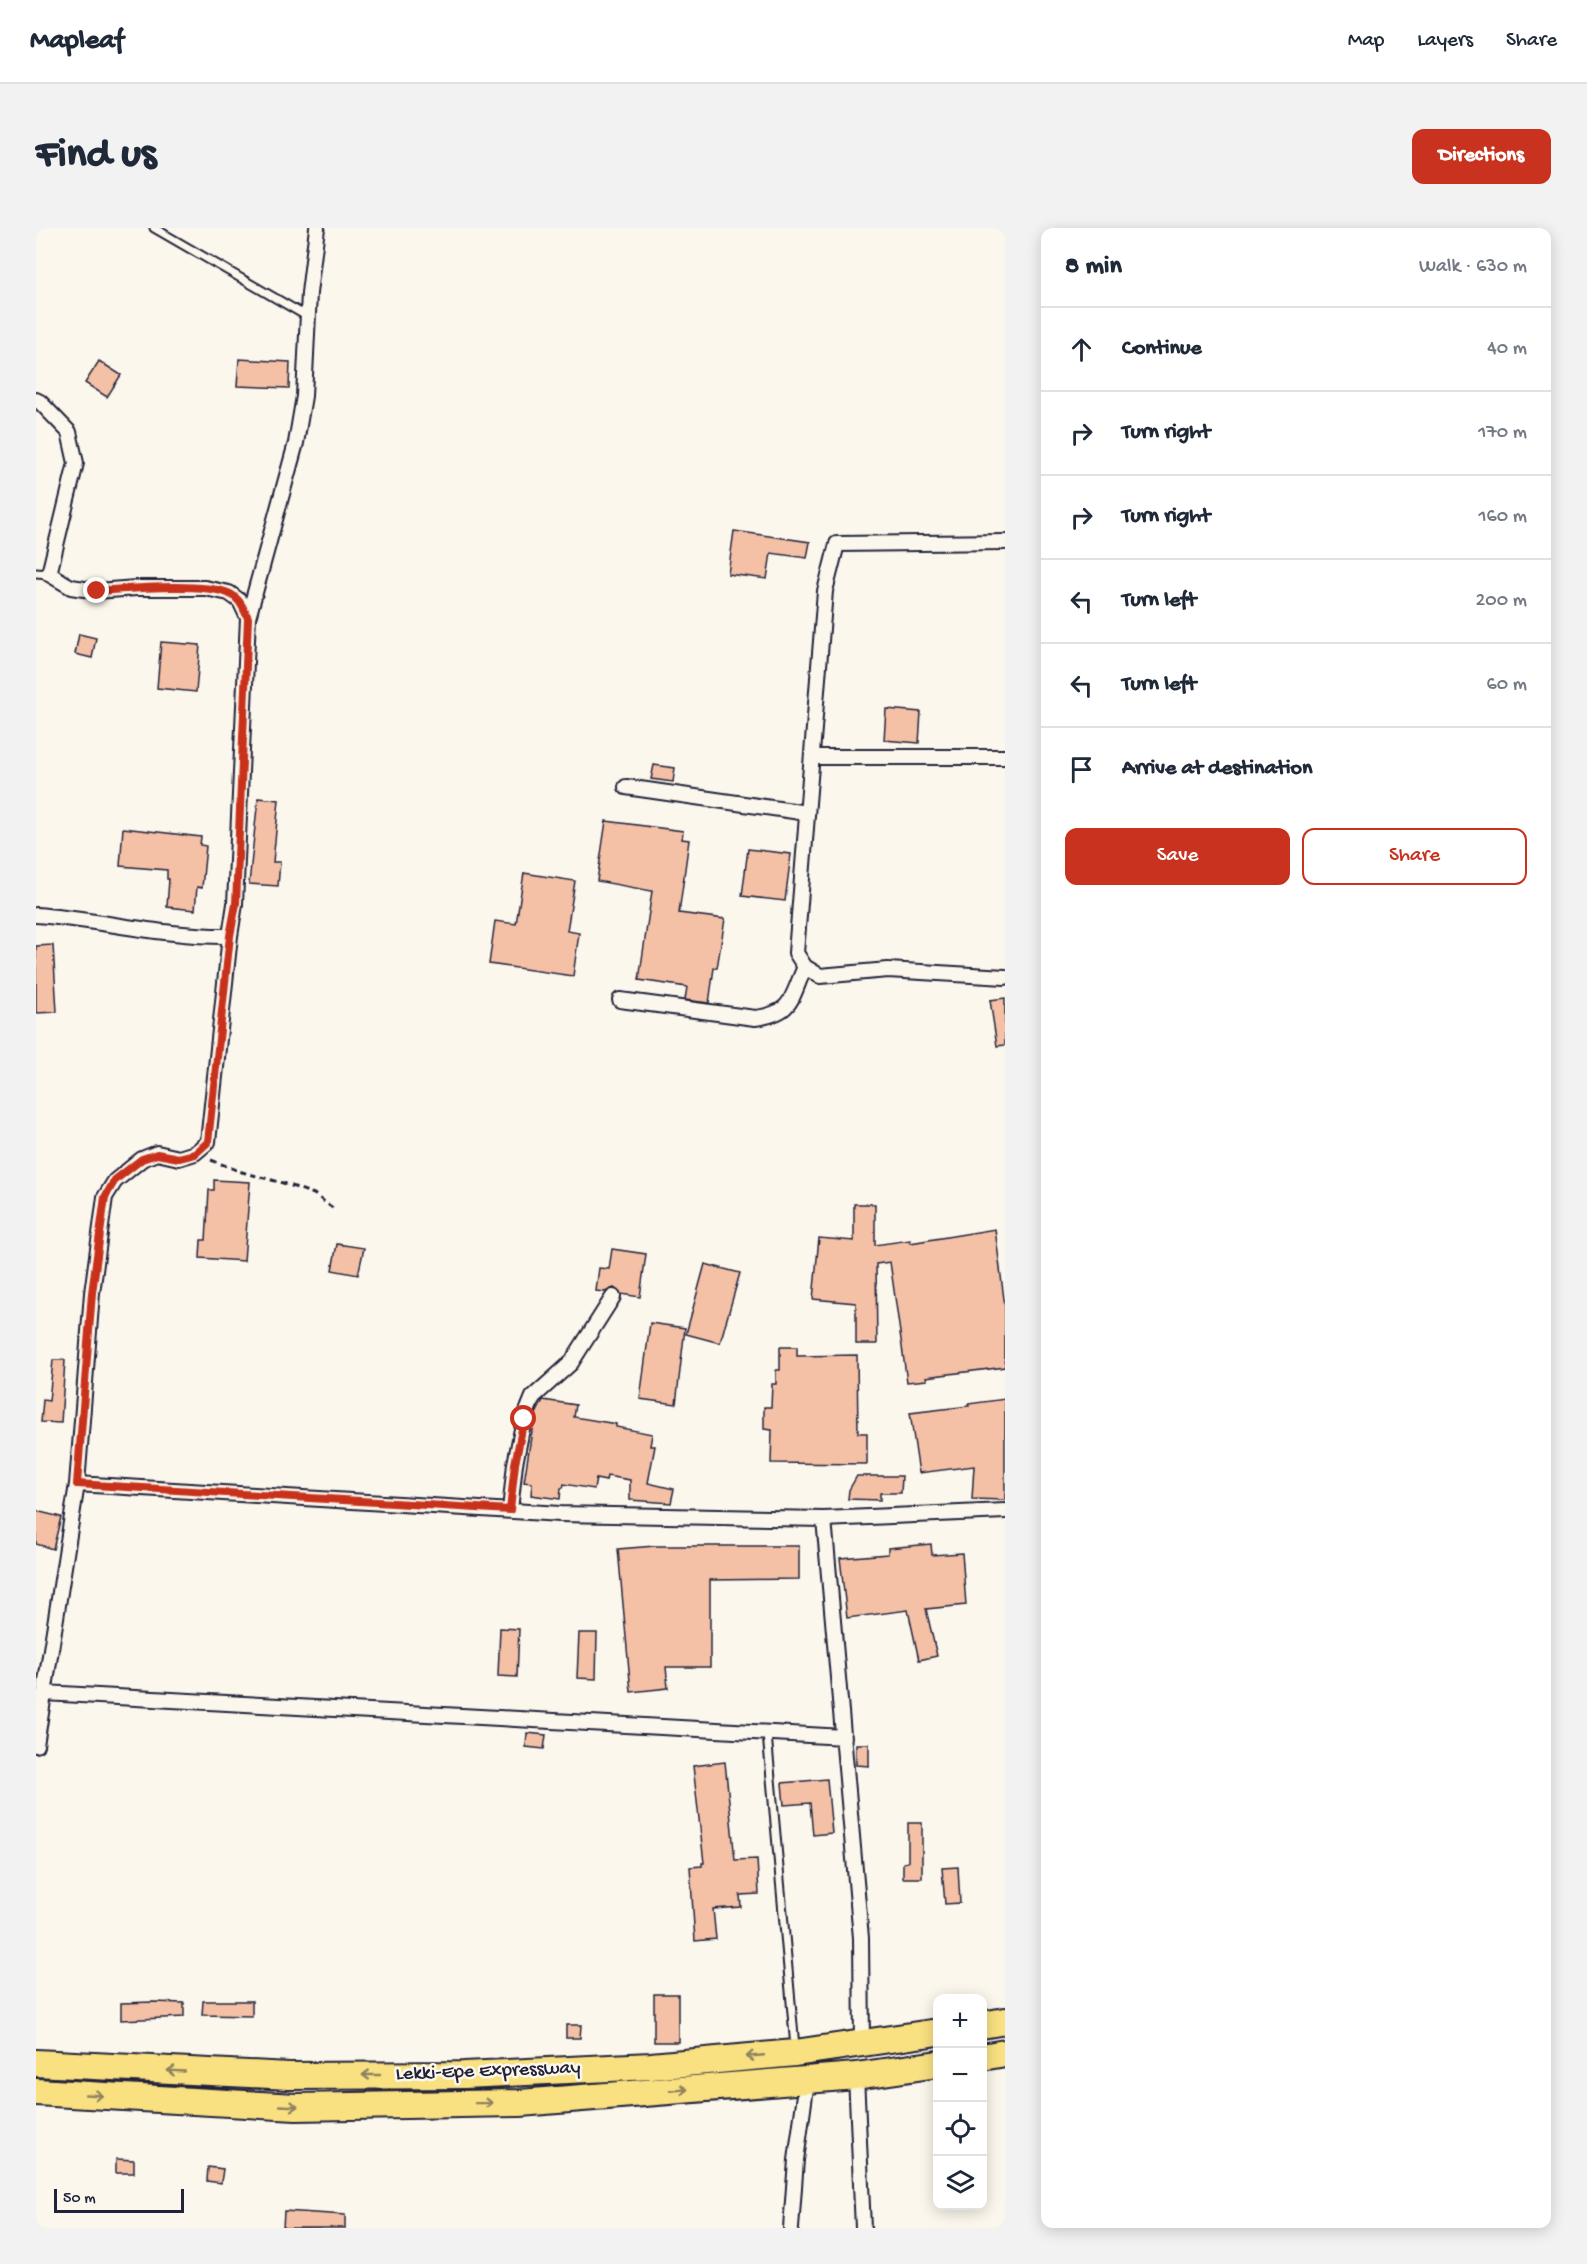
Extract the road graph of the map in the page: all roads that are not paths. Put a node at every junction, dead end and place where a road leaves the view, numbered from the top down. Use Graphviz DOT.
graph roads {
  1 [pos="154,228"];
  2 [pos="316,228"];
  3 [pos="308,317"];
  4 [pos="36,400"];
  5 [pos="1005,542"];
  6 [pos="43,574"];
  7 [pos="248,618"];
  8 [pos="812,757"];
  9 [pos="1005,757"];
  10 [pos="626,787"];
  11 [pos="807,813"];
  12 [pos="36,915"];
  13 [pos="230,936"];
  14 [pos="806,967"];
  15 [pos="1005,977"];
  16 [pos="620,1000"];
  17 [pos="614,1297"];
  18 [pos="77,1484"];
  19 [pos="510,1510"];
  20 [pos="1005,1511"];
  21 [pos="825,1519"];
  22 [pos="44,1693"];
  23 [pos="767,1734"];
  24 [pos="844,1737"];
  25 [pos="36,1744"];
  26 [pos="1005,2021"];
  27 [pos="987,2024"];
  28 [pos="933,2033"];
  29 [pos="862,2043"];
  30 [pos="795,2053"];
  31 [pos="1005,2053"];
  32 [pos="987,2056"];
  33 [pos="36,2063"];
  34 [pos="933,2065"];
  35 [pos="856,2076"];
  36 [pos="807,2080"];
  37 [pos="36,2092"];
  38 [pos="791,2228"];
  39 [pos="863,2228"];
  1 -- 3 [label="lane"];
  2 -- 3 [label="street"];
  3 -- 7 [label="street"];
  4 -- 6 [label="street"];
  5 -- 8 [label="street"];
  6 -- 7 [label="street"];
  7 -- 13 [label="street"];
  8 -- 9 [label="street"];
  8 -- 11 [label="street"];
  10 -- 11 [label="street"];
  11 -- 14 [label="street"];
  12 -- 13 [label="street"];
  13 -- 18 [label="street"];
  14 -- 15 [label="street"];
  14 -- 16 [label="street"];
  17 -- 19 [label="street"];
  18 -- 19 [label="street"];
  18 -- 22 [label="street"];
  19 -- 21 [label="street"];
  20 -- 21 [label="street"];
  21 -- 24 [label="street"];
  22 -- 23 [label="street"];
  22 -- 25 [label="street"];
  23 -- 24 [label="street"];
  23 -- 30 [label="lane"];
  24 -- 29 [label="street"];
  26 -- 27 [label="highway"];
  28 -- 29 [label="highway, Lekki-Epe Expressway"];
  29 -- 30 [label="highway, Lekki-Epe Expressway"];
  30 -- 33 [label="highway, Lekki-Epe Expressway, one-way"];
  31 -- 32 [label="highway"];
  34 -- 35 [label="highway, Lekki-Epe Expressway"];
  35 -- 36 [label="highway, Lekki-Epe Expressway"];
  35 -- 39 [label="street"];
  37 -- 36 [label="highway, Lekki-Epe Expressway, one-way"];
  36 -- 38 [label="street"];
}
